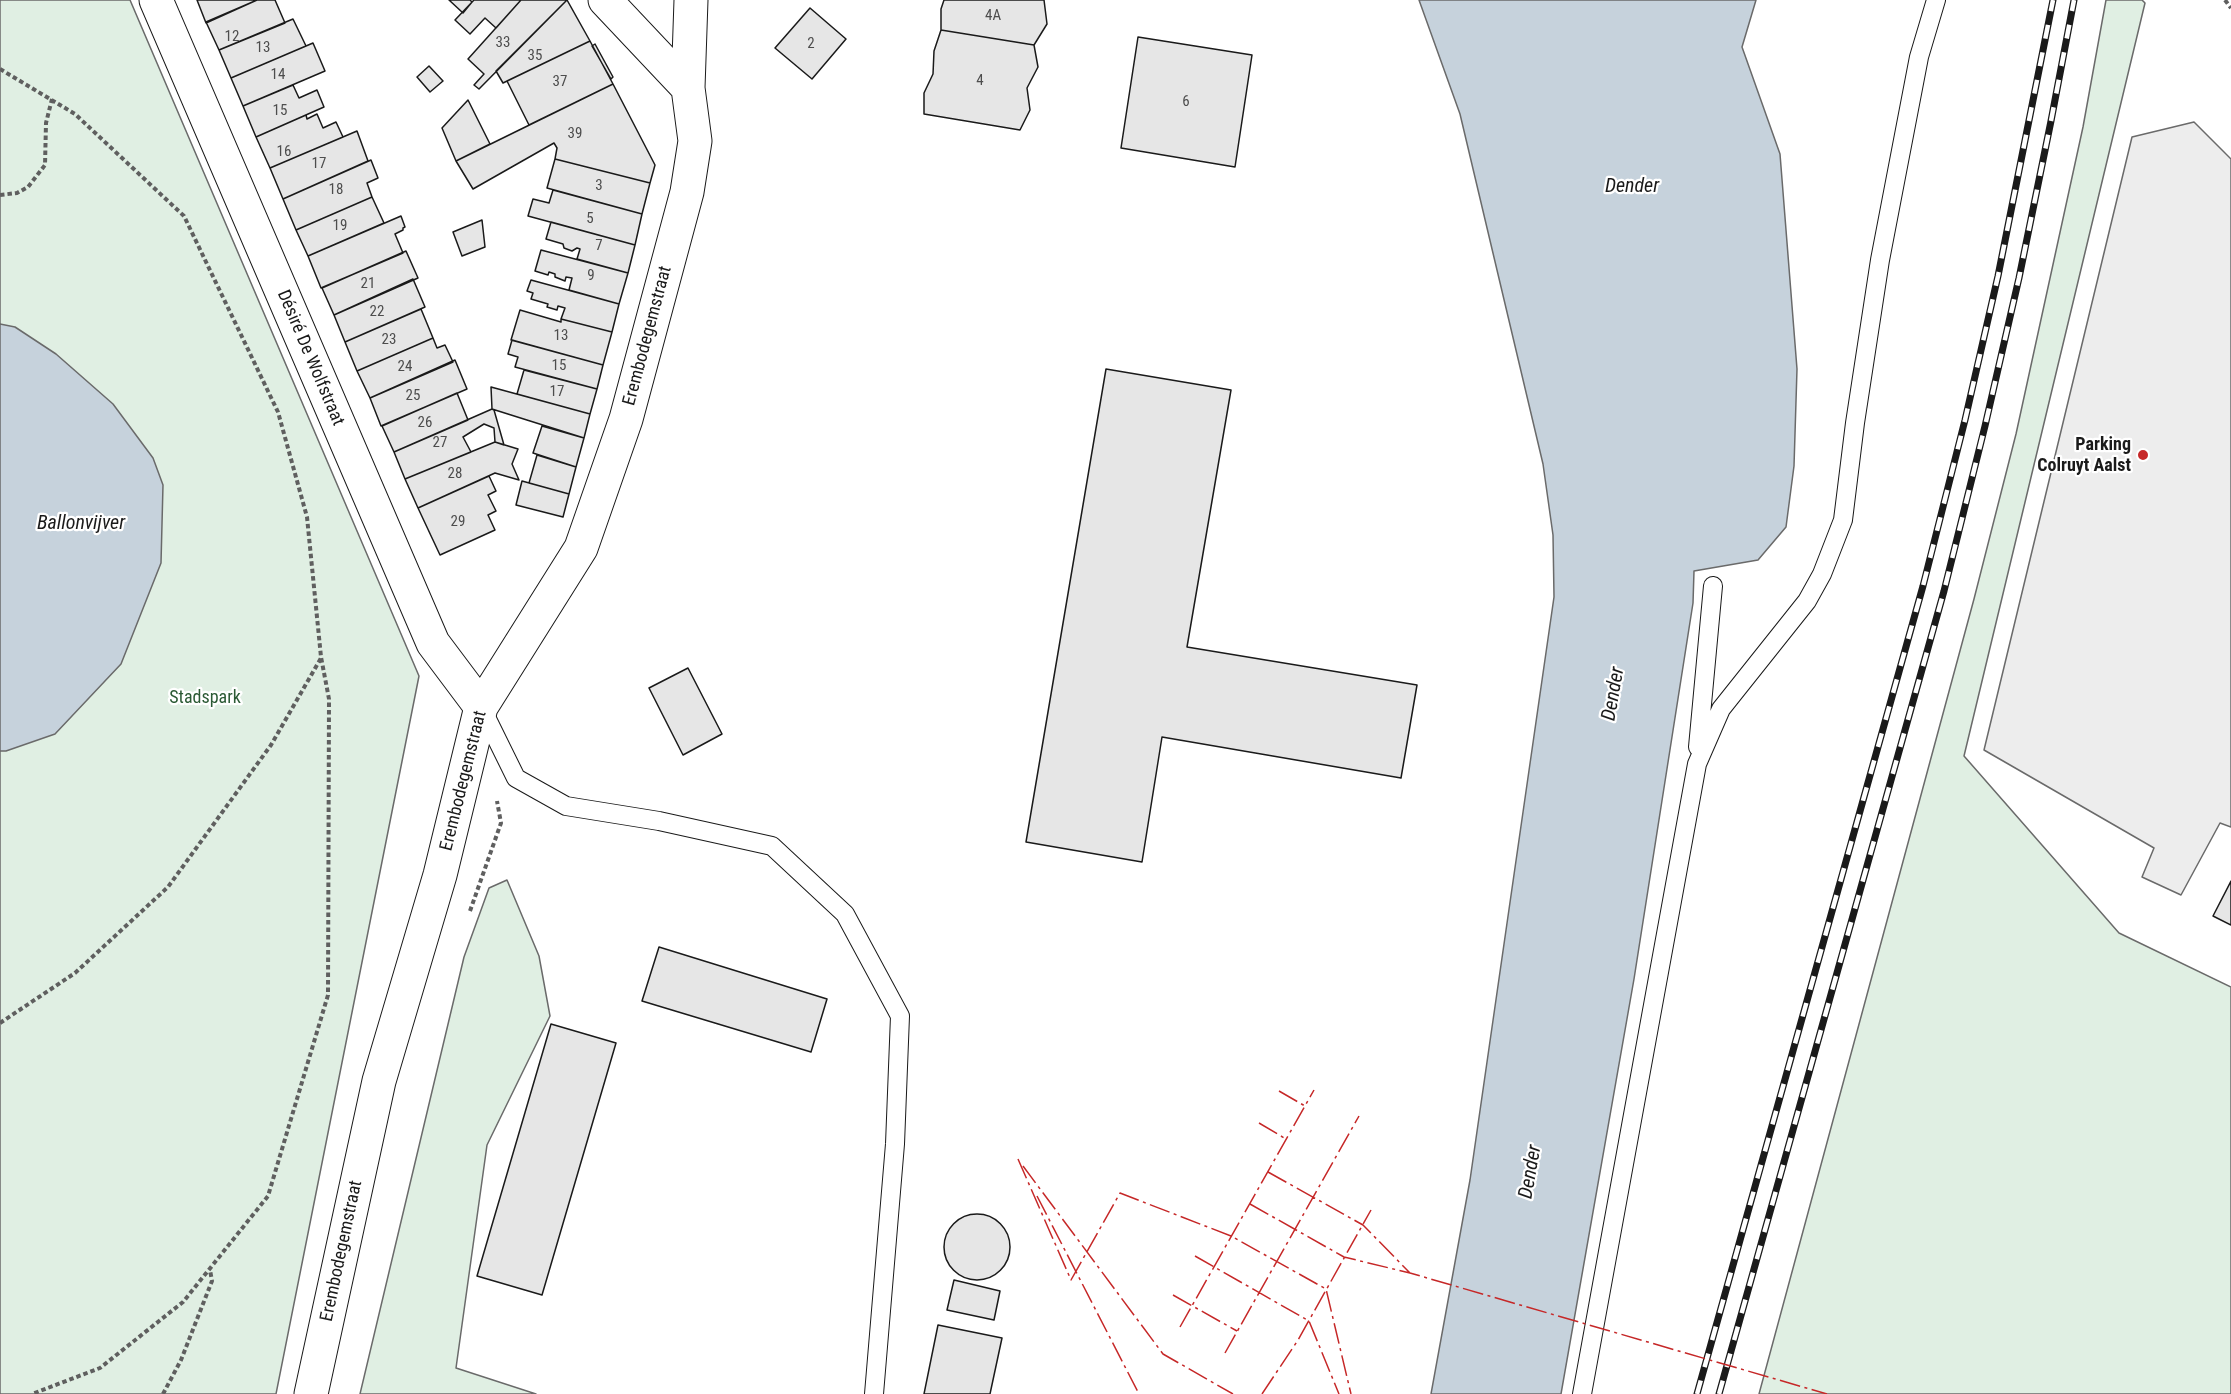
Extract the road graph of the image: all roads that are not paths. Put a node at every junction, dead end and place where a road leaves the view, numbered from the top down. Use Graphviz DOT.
graph roads {
  1 [pos="156,0"];
  2 [pos="605,0"];
  3 [pos="691,0"];
  4 [pos="1936,0"];
  5 [pos="688,88"];
  6 [pos="1713,586"];
  7 [pos="481,707"];
  8 [pos="1697,764"];
  9 [pos="311,1394"];
  10 [pos="874,1394"];
  11 [pos="1582,1394"];
  1 -- 7 [label="street, Désiré De Wolfstraat"];
  2 -- 5 [label="street"];
  3 -- 5 [label="street, Erembodegemstraat"];
  4 -- 8 [label="lane"];
  5 -- 7 [label="street, Erembodegemstraat"];
  6 -- 8 [label="lane"];
  7 -- 9 [label="street, Erembodegemstraat"];
  7 -- 10 [label="lane"];
  8 -- 11 [label="lane"];
}
